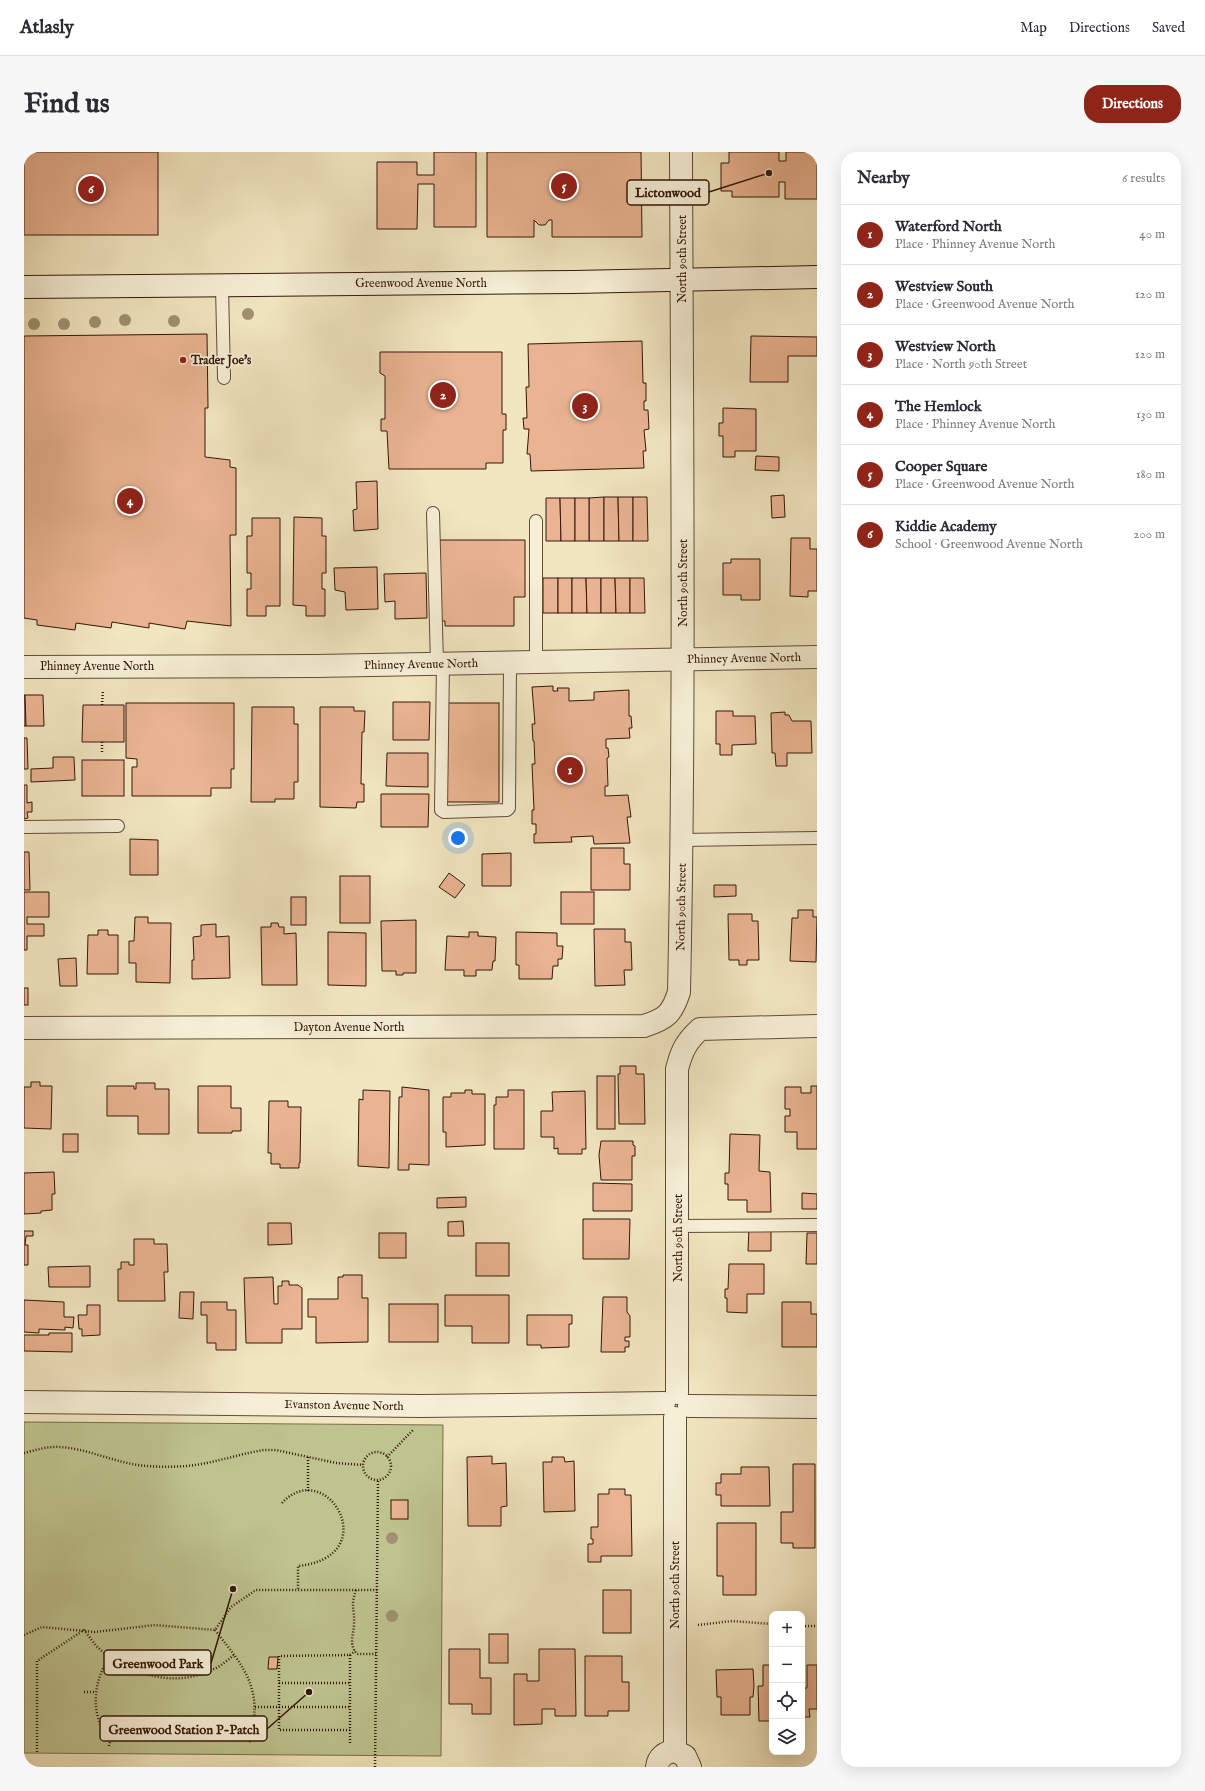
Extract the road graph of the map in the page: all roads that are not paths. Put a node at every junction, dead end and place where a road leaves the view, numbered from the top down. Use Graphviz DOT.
graph roads {
  1 [pos="682,152"];
  2 [pos="817,277"];
  3 [pos="682,279"];
  4 [pos="222,286"];
  5 [pos="24,287"];
  6 [pos="224,378"];
  7 [pos="433,513"];
  8 [pos="536,521"];
  9 [pos="817,657"];
  10 [pos="684,658"];
  11 [pos="536,661"];
  12 [pos="510,662"];
  13 [pos="440,664"];
  14 [pos="24,667"];
  15 [pos="118,826"];
  16 [pos="24,827"];
  17 [pos="817,838"];
  18 [pos="682,840"];
  19 [pos="670,1013"];
  20 [pos="817,1026"];
  21 [pos="24,1028"];
  22 [pos="817,1225"];
  23 [pos="678,1226"];
  24 [pos="24,1402"];
  25 [pos="676,1405"];
  26 [pos="817,1407"];
  27 [pos="675,1751"];
  28 [pos="657,1767"];
  29 [pos="690,1767"];
  1 -- 3 [label="street, North 90th Street"];
  2 -- 3 [label="street, Greenwood Avenue North"];
  3 -- 4 [label="street, Greenwood Avenue North"];
  3 -- 10 [label="street, North 90th Street"];
  4 -- 5 [label="street, Greenwood Avenue North"];
  4 -- 6 [label="lane"];
  7 -- 13 [label="lane"];
  8 -- 11 [label="lane"];
  9 -- 10 [label="street, Phinney Avenue North"];
  10 -- 11 [label="street, Phinney Avenue North"];
  10 -- 18 [label="street, North 90th Street"];
  11 -- 12 [label="street, Phinney Avenue North"];
  12 -- 13 [label="street, Phinney Avenue North"];
  12 -- 13 [label="lane"];
  13 -- 14 [label="street, Phinney Avenue North"];
  15 -- 16 [label="lane"];
  17 -- 18 [label="lane"];
  18 -- 19 [label="street, North 90th Street"];
  19 -- 21 [label="street, Dayton Avenue North"];
  20 -- 23 [label="street, North 90th Street"];
  22 -- 23 [label="lane"];
  23 -- 25 [label="street, North 90th Street"];
  24 -- 25 [label="street, Evanston Avenue North"];
  25 -- 26 [label="street, Evanston Avenue North"];
  25 -- 27 [label="street, North 90th Street"];
  27 -- 28 [label="street"];
  27 -- 29 [label="street"];
}
